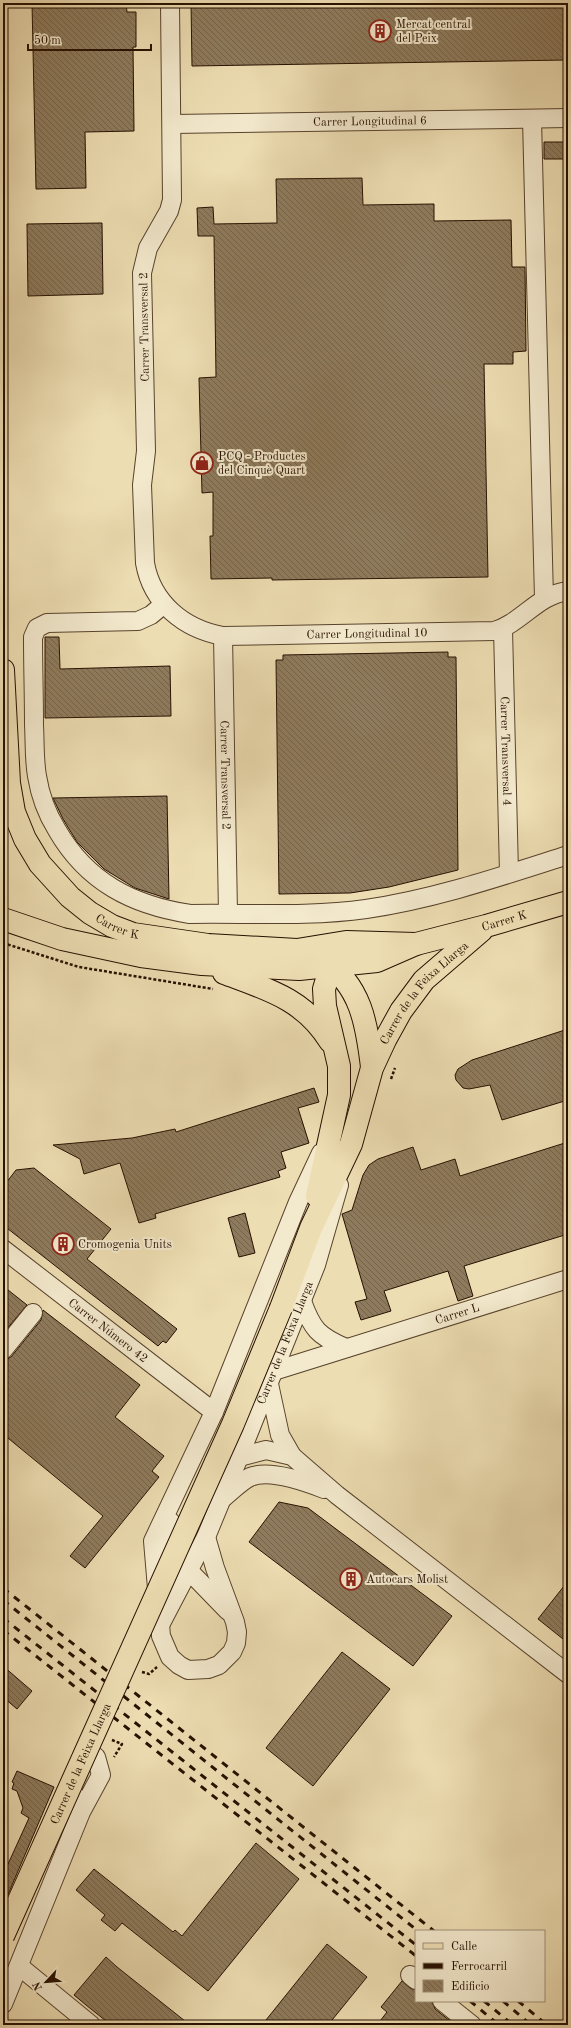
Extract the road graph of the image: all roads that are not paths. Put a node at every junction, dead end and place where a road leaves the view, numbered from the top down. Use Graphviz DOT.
graph roads {
  1 [pos="170,3"];
  2 [pos="568,118"];
  3 [pos="532,119"];
  4 [pos="173,124"];
  5 [pos="568,592"];
  6 [pos="544,599"];
  7 [pos="164,604"];
  8 [pos="503,629"];
  9 [pos="223,636"];
  10 [pos="3,670"];
  11 [pos="568,855"];
  12 [pos="508,874"];
  13 [pos="568,902"];
  14 [pos="228,913"];
  15 [pos="3,919"];
  16 [pos="486,926"];
  17 [pos="376,943"];
  18 [pos="416,944"];
  19 [pos="297,950"];
  20 [pos="202,964"];
  21 [pos="332,966"];
  22 [pos="337,1060"];
  23 [pos="372,1068"];
  24 [pos="330,1136"];
  25 [pos="351,1144"];
  26 [pos="311,1228"];
  27 [pos="3,1249"];
  28 [pos="568,1279"];
  29 [pos="302,1301"];
  30 [pos="33,1313"];
  31 [pos="346,1348"];
  32 [pos="3,1350"];
  33 [pos="271,1377"];
  34 [pos="214,1412"];
  35 [pos="292,1456"];
  36 [pos="239,1457"];
  37 [pos="337,1495"];
  38 [pos="221,1500"];
  39 [pos="206,1537"];
  40 [pos="188,1572"];
  41 [pos="235,1622"];
  42 [pos="160,1625"];
  43 [pos="568,1674"];
  44 [pos="81,1812"];
  45 [pos="3,1936"];
  46 [pos="19,1966"];
  47 [pos="443,2002"];
  48 [pos="3,2004"];
  49 [pos="90,2025"];
  50 [pos="472,2025"];
  1 -- 4 [label="street, Carrer Transversal 2"];
  2 -- 3 [label="street, Carrer Longitudinal 6"];
  3 -- 4 [label="street, Carrer Longitudinal 6"];
  3 -- 6 [label="street"];
  4 -- 7 [label="street, Carrer Transversal 2"];
  5 -- 6 [label="street, Carrer Longitudinal 10"];
  6 -- 8 [label="street, Carrer Longitudinal 10"];
  7 -- 9 [label="street, Carrer Longitudinal 10"];
  7 -- 14 [label="street"];
  8 -- 9 [label="street, Carrer Longitudinal 10"];
  8 -- 12 [label="street, Carrer Transversal 4"];
  9 -- 14 [label="street, Carrer Transversal 2"];
  10 -- 19 [label="main road, Carrer K"];
  11 -- 12 [label="street"];
  12 -- 14 [label="street"];
  13 -- 16 [label="main road, Carrer K"];
  15 -- 20 [label="main road, Carrer K"];
  16 -- 18 [label="main road, Carrer K"];
  16 -- 23 [label="main road, Carrer de la Feixa Llarga"];
  17 -- 18 [label="main road, Carrer K"];
  17 -- 19 [label="main road, Carrer K"];
  17 -- 21 [label="main road"];
  18 -- 21 [label="main road, Carrer K"];
  19 -- 21 [label="main road, Carrer de la Feixa Llarga"];
  20 -- 21 [label="main road, Carrer K"];
  20 -- 22 [label="main road, Carrer de la Feixa Llarga"];
  21 -- 22 [label="main road, Carrer de la Feixa Llarga"];
  21 -- 23 [label="main road, Carrer de la Feixa Llarga"];
  22 -- 24 [label="main road, Carrer de la Feixa Llarga"];
  23 -- 25 [label="main road, Carrer de la Feixa Llarga"];
  24 -- 26 [label="main road, Carrer de la Feixa Llarga"];
  24 -- 34 [label="street, Carrer de la Feixa Llarga"];
  25 -- 26 [label="main road, Carrer de la Feixa Llarga"];
  25 -- 29 [label="street, Carrer de la Feixa Llarga"];
  26 -- 45 [label="main road, Carrer de la Feixa Llarga, bridge"];
  27 -- 34 [label="street, Carrer Número 42"];
  28 -- 31 [label="street, Carrer L"];
  29 -- 31 [label="street"];
  29 -- 33 [label="street, Carrer de la Feixa Llarga"];
  30 -- 32 [label="street"];
  31 -- 33 [label="street, Carrer L"];
  33 -- 35 [label="street"];
  33 -- 36 [label="street, Carrer de la Feixa Llarga"];
  34 -- 40 [label="street, Carrer de la Feixa Llarga"];
  34 -- 42 [label="street, Carrer de la Feixa Llarga"];
  35 -- 36 [label="street"];
  35 -- 37 [label="street"];
  36 -- 38 [label="street, Carrer de la Feixa Llarga"];
  37 -- 38 [label="street"];
  37 -- 43 [label="street"];
  38 -- 39 [label="street, Carrer de la Feixa Llarga"];
  39 -- 40 [label="street, Carrer de la Feixa Llarga"];
  39 -- 41 [label="street, Carrer de la Feixa Llarga"];
  40 -- 41 [label="street, Carrer de la Feixa Llarga"];
  40 -- 42 [label="street, Carrer de la Feixa Llarga"];
  41 -- 42 [label="street, Carrer de la Feixa Llarga"];
  44 -- 46 [label="street, Carrer de la Feixa Llarga"];
  46 -- 48 [label="street, Carrer de la Feixa Llarga"];
  46 -- 49 [label="street"];
  47 -- 50 [label="street"];
}
